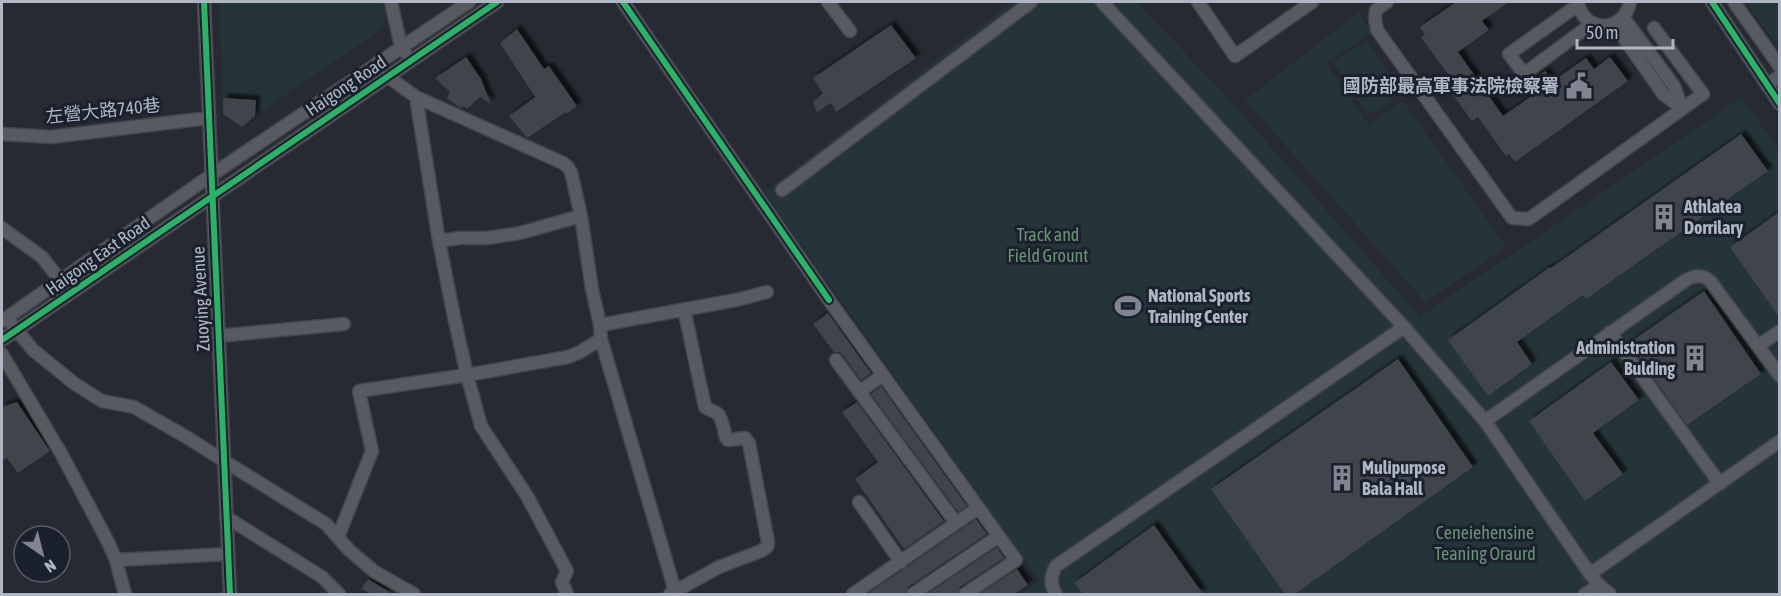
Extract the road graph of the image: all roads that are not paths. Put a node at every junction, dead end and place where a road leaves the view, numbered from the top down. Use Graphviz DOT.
graph roads {
  1 [pos="204,2"];
  2 [pos="391,2"];
  3 [pos="469,2"];
  4 [pos="497,2"];
  5 [pos="623,2"];
  6 [pos="828,2"];
  7 [pos="1030,2"];
  8 [pos="1102,2"];
  9 [pos="1198,2"];
  10 [pos="1312,2"];
  11 [pos="1387,2"];
  12 [pos="1630,2"];
  13 [pos="1712,2"];
  14 [pos="1734,2"];
  15 [pos="1578,3"];
  16 [pos="1619,20"];
  17 [pos="1593,23"];
  18 [pos="1654,28"];
  19 [pos="850,31"];
  20 [pos="401,47"];
  21 [pos="410,60"];
  22 [pos="377,63"];
  23 [pos="1779,68"];
  24 [pos="387,76"];
  25 [pos="1779,76"];
  26 [pos="1767,85"];
  27 [pos="416,97"];
  28 [pos="1779,104"];
  29 [pos="1682,108"];
  30 [pos="208,118"];
  31 [pos="2,134"];
  32 [pos="210,176"];
  33 [pos="782,190"];
  34 [pos="212,196"];
  35 [pos="581,216"];
  36 [pos="2,228"];
  37 [pos="439,241"];
  38 [pos="60,280"];
  39 [pos="767,292"];
  40 [pos="70,293"];
  41 [pos="684,309"];
  42 [pos="4,319"];
  43 [pos="344,324"];
  44 [pos="600,325"];
  45 [pos="1404,327"];
  46 [pos="16,330"];
  47 [pos="1610,332"];
  48 [pos="1779,332"];
  49 [pos="218,336"];
  50 [pos="601,339"];
  51 [pos="2,340"];
  52 [pos="1758,346"];
  53 [pos="2,354"];
  54 [pos="836,360"];
  55 [pos="467,375"];
  56 [pos="883,375"];
  57 [pos="1779,376"];
  58 [pos="860,392"];
  59 [pos="1485,421"];
  60 [pos="1779,441"];
  61 [pos="224,461"];
  62 [pos="1720,484"];
  63 [pos="859,502"];
  64 [pos="978,508"];
  65 [pos="226,517"];
  66 [pos="956,523"];
  67 [pos="999,536"];
  68 [pos="338,537"];
  69 [pos="228,554"];
  70 [pos="116,560"];
  71 [pos="900,562"];
  72 [pos="1590,574"];
  73 [pos="1600,590"];
  74 [pos="672,592"];
  75 [pos="125,594"];
  76 [pos="230,594"];
  77 [pos="339,594"];
  78 [pos="414,594"];
  79 [pos="567,594"];
  80 [pos="854,594"];
  81 [pos="913,594"];
  82 [pos="965,594"];
  83 [pos="1056,594"];
  84 [pos="1585,594"];
  85 [pos="1610,594"];
  1 -- 30 [label="street, Zuoying Avenue"];
  2 -- 20 [label="street"];
  3 -- 20 [label="street, Haigong Road"];
  4 -- 21 [label="street, Haigong Road"];
  5 -- 56 [label="street"];
  6 -- 19 [label="street"];
  7 -- 33 [label="street"];
  8 -- 45 [label="street"];
  9 -- 10 [label="street"];
  11 -- 29 [label="street"];
  12 -- 16 [label="street"];
  13 -- 26 [label="street"];
  14 -- 23 [label="street"];
  15 -- 17 [label="street"];
  15 -- 17 [label="street"];
  16 -- 17 [label="street"];
  16 -- 29 [label="street"];
  18 -- 29 [label="street"];
  20 -- 21 [label="street"];
  20 -- 22 [label="street, Haigong Road"];
  21 -- 24 [label="street, Haigong Road"];
  22 -- 24 [label="street"];
  22 -- 32 [label="street, Haigong Road"];
  24 -- 27 [label="street"];
  24 -- 34 [label="street, Haigong Road"];
  25 -- 26 [label="street"];
  26 -- 28 [label="street"];
  27 -- 35 [label="street"];
  27 -- 37 [label="street"];
  30 -- 31 [label="street, 左營大路740巷"];
  30 -- 32 [label="street, Zuoying Avenue"];
  32 -- 34 [label="street, Zuoying Avenue"];
  32 -- 38 [label="street, Haigong East Road"];
  34 -- 40 [label="street, Haigong East Road"];
  34 -- 49 [label="street, Zuoying Avenue"];
  35 -- 37 [label="street"];
  35 -- 44 [label="street"];
  36 -- 38 [label="street"];
  37 -- 55 [label="street"];
  38 -- 40 [label="street"];
  38 -- 42 [label="street, Haigong East Road"];
  39 -- 41 [label="street"];
  40 -- 46 [label="street, Haigong East Road"];
  41 -- 44 [label="street"];
  41 -- 74 [label="street"];
  42 -- 46 [label="street"];
  43 -- 49 [label="street"];
  44 -- 50 [label="street"];
  45 -- 59 [label="street"];
  45 -- 83 [label="street"];
  46 -- 51 [label="street, Haigong East Road"];
  46 -- 61 [label="street"];
  47 -- 52 [label="street"];
  47 -- 59 [label="street"];
  47 -- 62 [label="street"];
  48 -- 52 [label="street"];
  49 -- 61 [label="street, Zuoying Avenue"];
  50 -- 55 [label="street"];
  50 -- 74 [label="street"];
  52 -- 57 [label="street"];
  53 -- 70 [label="street"];
  54 -- 58 [label="street"];
  55 -- 68 [label="street"];
  55 -- 79 [label="street"];
  56 -- 58 [label="street"];
  56 -- 64 [label="street"];
  58 -- 66 [label="street"];
  59 -- 72 [label="street"];
  60 -- 62 [label="street"];
  61 -- 65 [label="street, Zuoying Avenue"];
  61 -- 68 [label="street"];
  62 -- 72 [label="street"];
  63 -- 71 [label="street"];
  64 -- 66 [label="street"];
  64 -- 67 [label="street"];
  65 -- 69 [label="street, Zuoying Avenue"];
  65 -- 77 [label="street"];
  66 -- 71 [label="street"];
  67 -- 81 [label="street"];
  67 -- 82 [label="street"];
  68 -- 78 [label="street"];
  69 -- 70 [label="street"];
  69 -- 76 [label="street, Zuoying Avenue"];
  70 -- 75 [label="street"];
  71 -- 80 [label="street"];
  72 -- 73 [label="street"];
  73 -- 84 [label="street"];
  73 -- 85 [label="street"];
}
